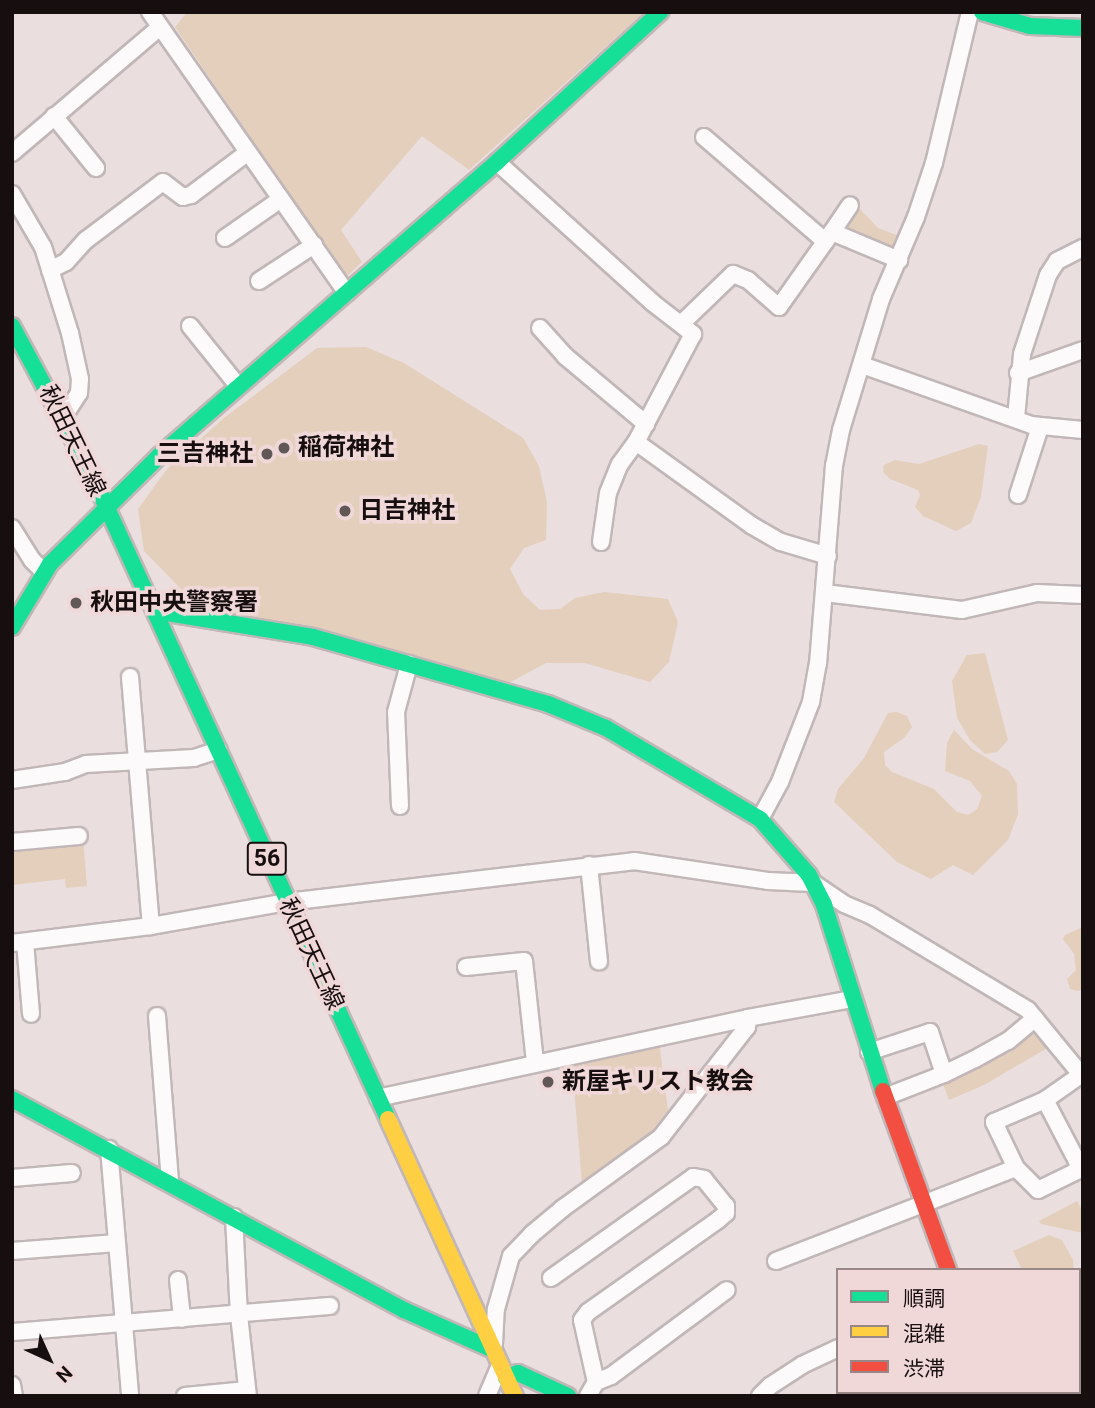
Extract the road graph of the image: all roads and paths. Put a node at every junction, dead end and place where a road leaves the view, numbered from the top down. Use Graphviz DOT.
graph roads {
  1 [pos="150,12"];
  2 [pos="660,12"];
  3 [pos="970,12"];
  4 [pos="982,12"];
  5 [pos="160,27"];
  6 [pos="1083,28"];
  7 [pos="54,116"];
  8 [pos="704,137"];
  9 [pos="248,152"];
  10 [pos="12,153"];
  11 [pos="497,162"];
  12 [pos="96,168"];
  13 [pos="12,194"];
  14 [pos="281,199"];
  15 [pos="850,205"];
  16 [pos="828,236"];
  17 [pos="225,237"];
  18 [pos="313,245"];
  19 [pos="1083,248"];
  20 [pos="899,260"];
  21 [pos="50,270"];
  22 [pos="259,281"];
  23 [pos="347,293"];
  24 [pos="682,323"];
  25 [pos="190,326"];
  26 [pos="540,328"];
  27 [pos="13,331"];
  28 [pos="1083,350"];
  29 [pos="862,365"];
  30 [pos="1018,373"];
  31 [pos="238,386"];
  32 [pos="63,418"];
  33 [pos="1016,418"];
  34 [pos="646,424"];
  35 [pos="1040,427"];
  36 [pos="1083,430"];
  37 [pos="636,442"];
  38 [pos="1018,495"];
  39 [pos="105,509"];
  40 [pos="12,528"];
  41 [pos="601,542"];
  42 [pos="828,556"];
  43 [pos="44,572"];
  44 [pos="825,593"];
  45 [pos="1083,595"];
  46 [pos="155,611"];
  47 [pos="12,627"];
  48 [pos="409,664"];
  49 [pos="130,677"];
  50 [pos="219,750"];
  51 [pos="136,761"];
  52 [pos="12,780"];
  53 [pos="400,806"];
  54 [pos="760,819"];
  55 [pos="79,836"];
  56 [pos="12,842"];
  57 [pos="589,865"];
  58 [pos="813,883"];
  59 [pos="287,902"];
  60 [pos="151,926"];
  61 [pos="19,943"];
  62 [pos="598,961"];
  63 [pos="466,967"];
  64 [pos="853,999"];
  65 [pos="31,1014"];
  66 [pos="157,1016"];
  67 [pos="1035,1017"];
  68 [pos="748,1018"];
  69 [pos="869,1052"];
  70 [pos="535,1063"];
  71 [pos="944,1074"];
  72 [pos="1081,1077"];
  73 [pos="885,1097"];
  74 [pos="378,1098"];
  75 [pos="12,1099"];
  76 [pos="1045,1100"];
  77 [pos="109,1149"];
  78 [pos="1016,1168"];
  79 [pos="72,1173"];
  80 [pos="12,1178"];
  81 [pos="170,1182"];
  82 [pos="924,1205"];
  83 [pos="234,1217"];
  84 [pos="117,1243"];
  85 [pos="12,1251"];
  86 [pos="776,1261"];
  87 [pos="947,1268"];
  88 [pos="551,1278"];
  89 [pos="178,1280"];
  90 [pos="727,1290"];
  91 [pos="330,1306"];
  92 [pos="239,1315"];
  93 [pos="182,1319"];
  94 [pos="123,1324"];
  95 [pos="12,1332"];
  96 [pos="836,1349"];
  97 [pos="500,1364"];
  98 [pos="12,1385"];
  99 [pos="592,1389"];
  100 [pos="248,1393"];
  101 [pos="14,1396"];
  102 [pos="130,1396"];
  103 [pos="185,1396"];
  104 [pos="487,1396"];
  105 [pos="515,1396"];
  106 [pos="568,1396"];
  107 [pos="760,1396"];
  1 -- 5 [label="street"];
  2 -- 11 [label="street"];
  3 -- 20 [label="street"];
  4 -- 6 [label="street"];
  5 -- 7 [label="street"];
  5 -- 9 [label="street"];
  7 -- 10 [label="street"];
  7 -- 12 [label="street"];
  8 -- 16 [label="street"];
  9 -- 14 [label="street"];
  9 -- 21 [label="street"];
  11 -- 23 [label="street"];
  11 -- 24 [label="street"];
  13 -- 21 [label="street"];
  14 -- 17 [label="street"];
  14 -- 18 [label="street"];
  15 -- 16 [label="street"];
  16 -- 20 [label="street"];
  16 -- 24 [label="street"];
  18 -- 22 [label="street"];
  18 -- 23 [label="street"];
  19 -- 30 [label="street"];
  20 -- 29 [label="street"];
  21 -- 32 [label="street"];
  23 -- 31 [label="street"];
  24 -- 34 [label="street"];
  25 -- 31 [label="street"];
  26 -- 34 [label="street"];
  27 -- 32 [label="street, 秋田天王線 / 56"];
  28 -- 30 [label="street"];
  29 -- 33 [label="street"];
  29 -- 42 [label="street"];
  30 -- 33 [label="street"];
  31 -- 39 [label="street"];
  32 -- 39 [label="street, 秋田天王線 / 56"];
  33 -- 35 [label="street"];
  34 -- 37 [label="street"];
  35 -- 36 [label="street"];
  35 -- 38 [label="street"];
  37 -- 41 [label="street"];
  37 -- 42 [label="street"];
  39 -- 43 [label="street"];
  39 -- 46 [label="street, 秋田天王線 / 56"];
  40 -- 43 [label="street"];
  42 -- 44 [label="street"];
  43 -- 47 [label="street"];
  44 -- 45 [label="street"];
  44 -- 54 [label="street"];
  46 -- 48 [label="street"];
  46 -- 50 [label="street, 秋田天王線 / 56"];
  48 -- 53 [label="street"];
  48 -- 54 [label="street"];
  49 -- 51 [label="street"];
  50 -- 51 [label="street"];
  50 -- 59 [label="street, 秋田天王線 / 56"];
  51 -- 52 [label="street"];
  51 -- 60 [label="street"];
  54 -- 58 [label="street"];
  55 -- 56 [label="street"];
  57 -- 58 [label="street"];
  57 -- 59 [label="street"];
  57 -- 62 [label="street"];
  58 -- 64 [label="street"];
  58 -- 67 [label="street"];
  59 -- 60 [label="street"];
  59 -- 74 [label="street, 秋田天王線 / 56"];
  60 -- 61 [label="street"];
  61 -- 65 [label="street"];
  63 -- 70 [label="street"];
  64 -- 68 [label="street"];
  64 -- 69 [label="street"];
  66 -- 81 [label="street"];
  67 -- 71 [label="street"];
  67 -- 72 [label="street"];
  68 -- 70 [label="street"];
  68 -- 97 [label="street"];
  69 -- 71 [label="street"];
  69 -- 73 [label="street"];
  70 -- 74 [label="street"];
  71 -- 73 [label="street"];
  72 -- 76 [label="street"];
  73 -- 82 [label="street"];
  74 -- 97 [label="street, 秋田天王線 / 56"];
  75 -- 77 [label="street"];
  76 -- 78 [label="street"];
  76 -- 78 [label="street"];
  77 -- 81 [label="street"];
  77 -- 84 [label="street"];
  78 -- 82 [label="street"];
  79 -- 80 [label="street"];
  81 -- 83 [label="street"];
  82 -- 86 [label="street"];
  82 -- 87 [label="street"];
  83 -- 92 [label="street"];
  83 -- 97 [label="street"];
  84 -- 85 [label="street"];
  84 -- 94 [label="street"];
  88 -- 99 [label="street"];
  89 -- 93 [label="street"];
  90 -- 99 [label="street"];
  91 -- 92 [label="street"];
  92 -- 93 [label="street"];
  92 -- 100 [label="street"];
  93 -- 94 [label="street"];
  94 -- 95 [label="street"];
  94 -- 102 [label="street"];
  96 -- 107 [label="street"];
  97 -- 104 [label="street"];
  97 -- 105 [label="street, 秋田天王線 / 56"];
  97 -- 106 [label="street"];
  98 -- 101 [label="street"];
  100 -- 103 [label="street"];
}
